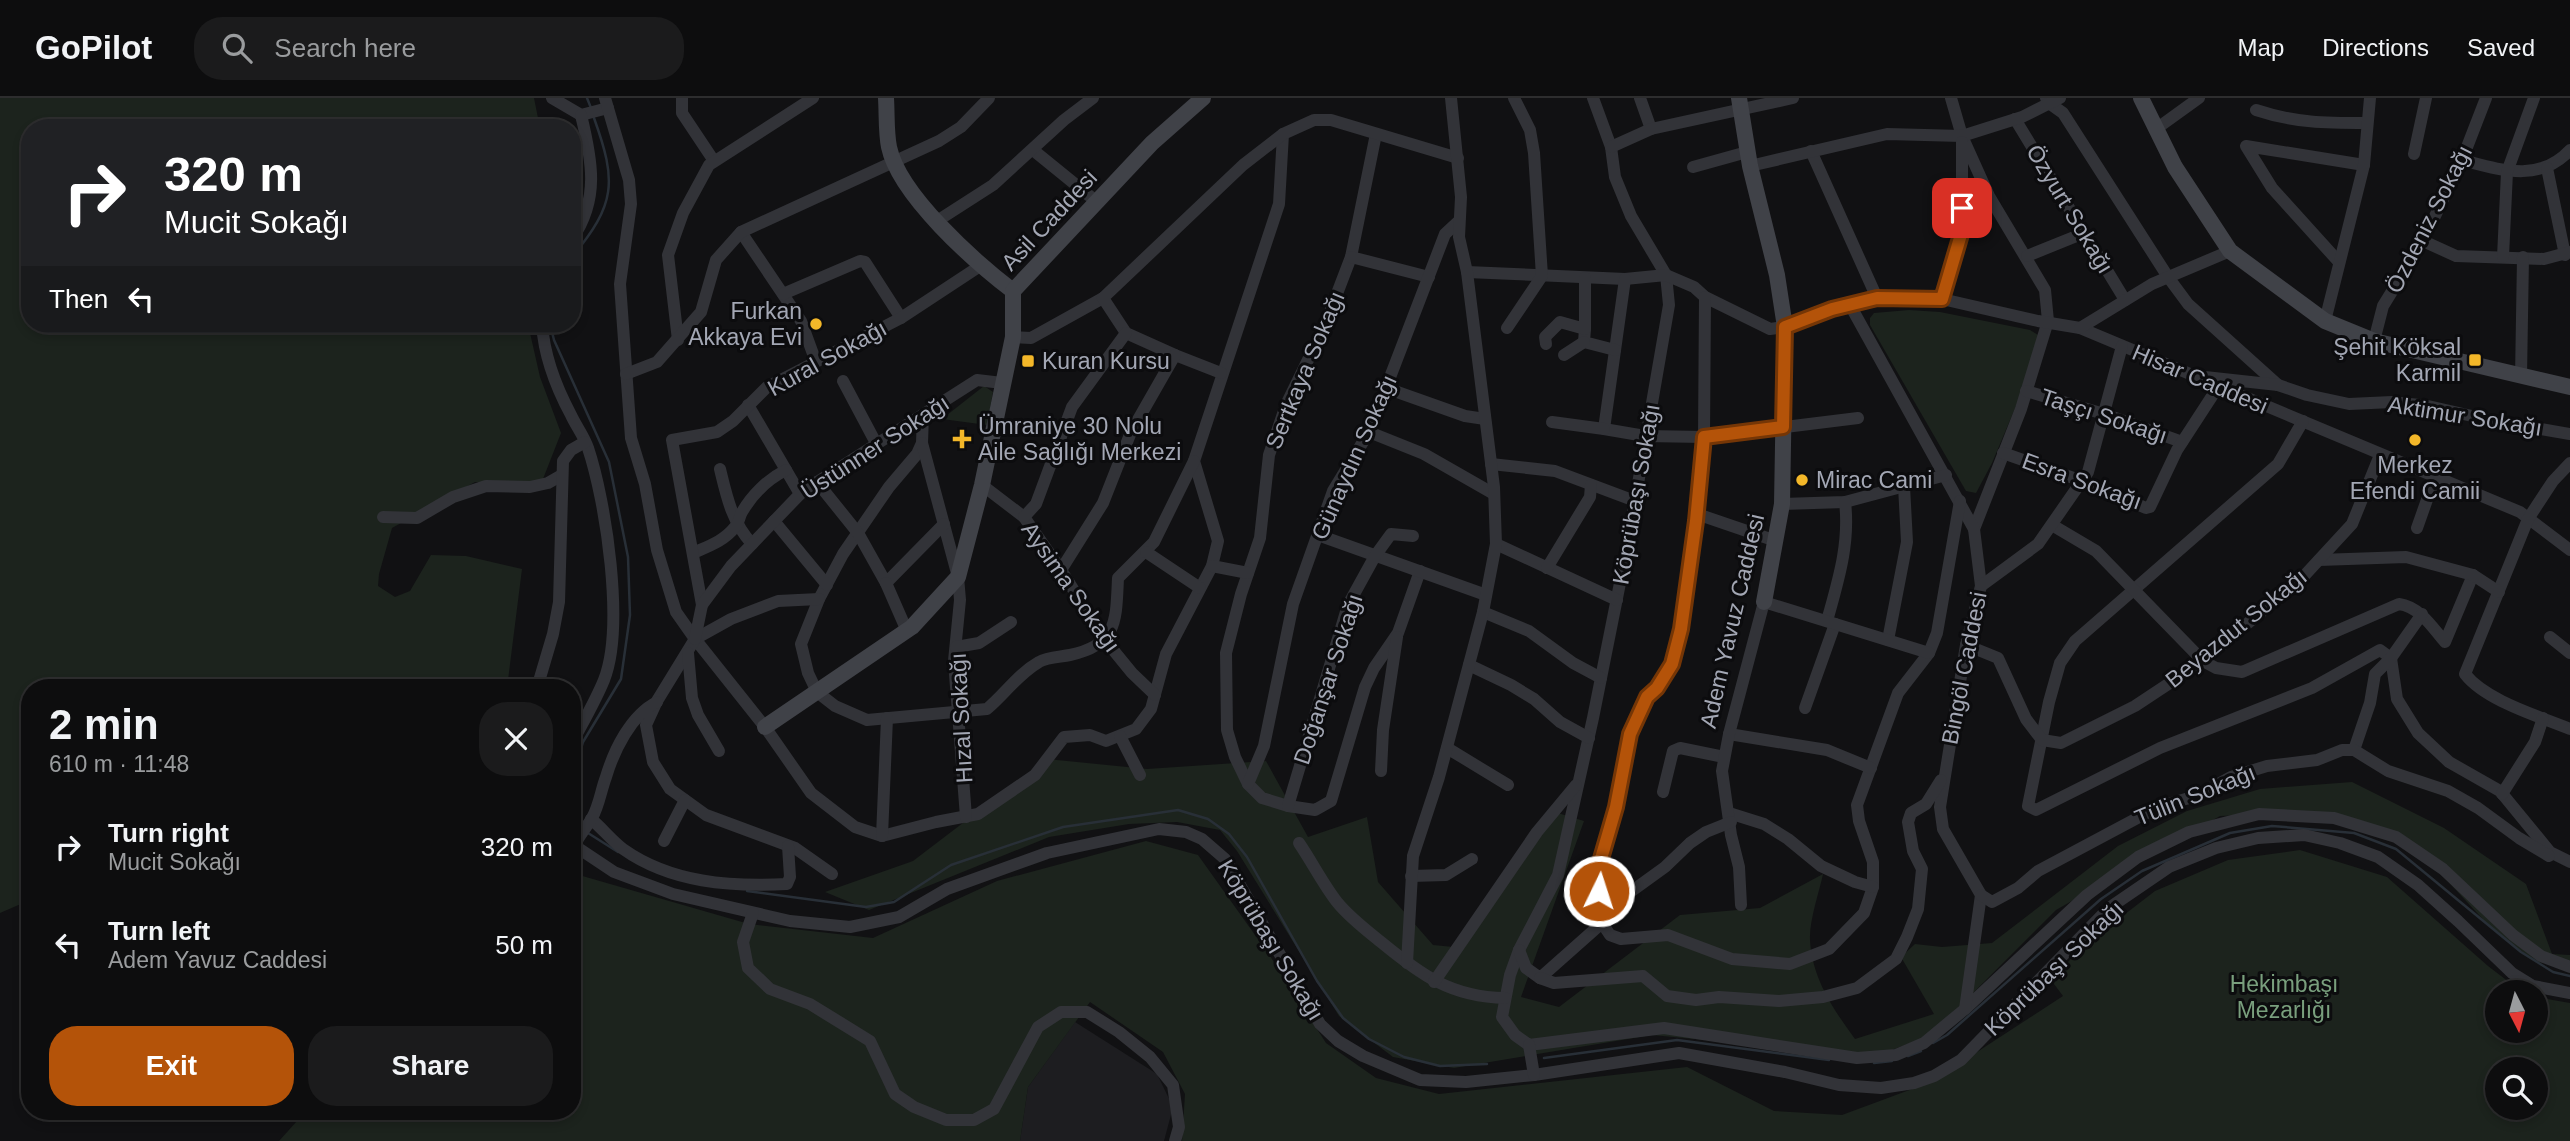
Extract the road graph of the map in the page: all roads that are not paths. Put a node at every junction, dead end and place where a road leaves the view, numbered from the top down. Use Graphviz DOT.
graph roads {
  1 [pos="552,98"];
  2 [pos="682,98"];
  3 [pos="813,98"];
  4 [pos="886,98"];
  5 [pos="989,98"];
  6 [pos="1093,98"];
  7 [pos="1203,98"];
  8 [pos="1451,98"];
  9 [pos="1514,98"];
  10 [pos="1593,98"];
  11 [pos="1640,98"];
  12 [pos="1793,98"];
  13 [pos="1951,98"];
  14 [pos="2141,98"];
  15 [pos="2199,98"];
  16 [pos="2370,98"];
  17 [pos="2426,98"];
  18 [pos="2486,98"];
  19 [pos="2534,98"];
  20 [pos="2052,100"];
  21 [pos="1740,104"];
  22 [pos="596,109"];
  23 [pos="2256,110"];
  24 [pos="2015,119"];
  25 [pos="2367,123"];
  26 [pos="1651,129"];
  27 [pos="2156,129"];
  28 [pos="1283,134"];
  29 [pos="1376,134"];
  30 [pos="1962,136"];
  31 [pos="1611,147"];
  32 [pos="1033,150"];
  33 [pos="2570,150"];
  34 [pos="1811,151"];
  35 [pos="2414,153"];
  36 [pos="1458,158"];
  37 [pos="1748,159"];
  38 [pos="2462,160"];
  39 [pos="714,161"];
  40 [pos="894,161"];
  41 [pos="2364,165"];
  42 [pos="1693,167"];
  43 [pos="2547,168"];
  44 [pos="2507,172"];
  45 [pos="1097,202"];
  46 [pos="581,218"];
  47 [pos="937,221"];
  48 [pos="1459,221"];
  49 [pos="741,232"];
  50 [pos="2084,233"];
  51 [pos="2423,241"];
  52 [pos="2231,251"];
  53 [pos="2567,254"];
  54 [pos="2027,256"];
  55 [pos="1351,257"];
  56 [pos="2503,257"];
  57 [pos="2523,257"];
  58 [pos="2338,261"];
  59 [pos="980,266"];
  60 [pos="1467,272"];
  61 [pos="1665,275"];
  62 [pos="1542,276"];
  63 [pos="2168,276"];
  64 [pos="1429,277"];
  65 [pos="1585,278"];
  66 [pos="1625,279"];
  67 [pos="1013,291"];
  68 [pos="783,294"];
  69 [pos="1705,297"];
  70 [pos="1102,298"];
  71 [pos="1877,298"];
  72 [pos="1942,299"];
  73 [pos="2125,300"];
  74 [pos="1850,305"];
  75 [pos="901,318"];
  76 [pos="2048,321"];
  77 [pos="2325,321"];
  78 [pos="1785,327"];
  79 [pos="2080,327"];
  80 [pos="1507,328"];
  81 [pos="542,333"];
  82 [pos="1126,333"];
  83 [pos="1584,335"];
  84 [pos="1013,337"];
  85 [pos="678,340"];
  86 [pos="2374,341"];
  87 [pos="1546,344"];
  88 [pos="2122,346"];
  89 [pos="1615,350"];
  90 [pos="1175,355"];
  91 [pos="1564,355"];
  92 [pos="816,362"];
  93 [pos="626,373"];
  94 [pos="1221,373"];
  95 [pos="2195,376"];
  96 [pos="2521,377"];
  97 [pos="843,381"];
  98 [pos="1002,383"];
  99 [pos="2278,385"];
  100 [pos="2218,387"];
  101 [pos="2570,387"];
  102 [pos="1387,388"];
  103 [pos="2026,391"];
  104 [pos="748,405"];
  105 [pos="2104,414"];
  106 [pos="923,415"];
  107 [pos="1858,418"];
  108 [pos="1485,419"];
  109 [pos="2303,421"];
  110 [pos="1552,422"];
  111 [pos="1783,427"];
  112 [pos="1604,429"];
  113 [pos="1369,432"];
  114 [pos="2570,434"];
  115 [pos="1645,436"];
  116 [pos="1704,437"];
  117 [pos="585,442"];
  118 [pos="2182,442"];
  119 [pos="922,443"];
  120 [pos="877,445"];
  121 [pos="2003,453"];
  122 [pos="2380,455"];
  123 [pos="1194,461"];
  124 [pos="2570,463"];
  125 [pos="1491,464"];
  126 [pos="720,470"];
  127 [pos="786,471"];
  128 [pos="562,475"];
  129 [pos="1946,475"];
  130 [pos="2435,477"];
  131 [pos="2082,481"];
  132 [pos="817,482"];
  133 [pos="982,485"];
  134 [pos="1591,485"];
  135 [pos="1904,486"];
  136 [pos="800,494"];
  137 [pos="1494,494"];
  138 [pos="1635,501"];
  139 [pos="1960,501"];
  140 [pos="1845,502"];
  141 [pos="1782,504"];
  142 [pos="1697,514"];
  143 [pos="383,517"];
  144 [pos="1024,517"];
  145 [pos="2528,519"];
  146 [pos="774,521"];
  147 [pos="944,524"];
  148 [pos="737,525"];
  149 [pos="2052,525"];
  150 [pos="2417,528"];
  151 [pos="1974,529"];
  152 [pos="858,533"];
  153 [pos="1318,535"];
  154 [pos="1413,536"];
  155 [pos="1776,541"];
  156 [pos="752,544"];
  157 [pos="1496,544"];
  158 [pos="2570,550"];
  159 [pos="1146,552"];
  160 [pos="693,553"];
  161 [pos="1376,556"];
  162 [pos="2319,560"];
  163 [pos="1212,566"];
  164 [pos="1547,568"];
  165 [pos="1062,570"];
  166 [pos="1420,571"];
  167 [pos="1248,573"];
  168 [pos="2473,575"];
  169 [pos="958,577"];
  170 [pos="886,583"];
  171 [pos="827,585"];
  172 [pos="1981,586"];
  173 [pos="1199,588"];
  174 [pos="2133,591"];
  175 [pos="2499,592"];
  176 [pos="1486,594"];
  177 [pos="819,599"];
  178 [pos="1617,600"];
  179 [pos="1764,602"];
  180 [pos="702,605"];
  181 [pos="1483,612"];
  182 [pos="2422,614"];
  183 [pos="1011,622"];
  184 [pos="1831,623"];
  185 [pos="907,631"];
  186 [pos="1398,633"];
  187 [pos="2550,637"];
  188 [pos="695,639"];
  189 [pos="1105,640"];
  190 [pos="1888,640"];
  191 [pos="1966,645"];
  192 [pos="956,647"];
  193 [pos="688,653"];
  194 [pos="1929,653"];
  195 [pos="2570,653"];
  196 [pos="2391,658"];
  197 [pos="2203,661"];
  198 [pos="1469,665"];
  199 [pos="1601,678"];
  200 [pos="540,679"];
  201 [pos="817,692"];
  202 [pos="1155,695"];
  203 [pos="657,701"];
  204 [pos="1805,708"];
  205 [pos="958,713"];
  206 [pos="887,718"];
  207 [pos="2543,718"];
  208 [pos="581,725"];
  209 [pos="765,727"];
  210 [pos="2570,729"];
  211 [pos="1728,734"];
  212 [pos="1120,736"];
  213 [pos="1589,738"];
  214 [pos="2042,740"];
  215 [pos="1447,748"];
  216 [pos="2354,750"];
  217 [pos="719,751"];
  218 [pos="1724,757"];
  219 [pos="1871,768"];
  220 [pos="1381,771"];
  221 [pos="1945,774"];
  222 [pos="1140,775"];
  223 [pos="1578,782"];
  224 [pos="1248,784"];
  225 [pos="1508,785"];
  226 [pos="1663,792"];
  227 [pos="2502,794"];
  228 [pos="685,800"];
  229 [pos="1288,806"];
  230 [pos="966,817"];
  231 [pos="1730,817"];
  232 [pos="581,834"];
  233 [pos="882,836"];
  234 [pos="664,841"];
  235 [pos="1299,843"];
  236 [pos="788,846"];
  237 [pos="1472,859"];
  238 [pos="2568,859"];
  239 [pos="832,874"];
  240 [pos="1411,876"];
  241 [pos="1873,887"];
  242 [pos="1981,895"];
  243 [pos="1741,905"];
  244 [pos="753,913"];
  245 [pos="1601,919"];
  246 [pos="1520,950"];
  247 [pos="1406,963"];
  248 [pos="2570,967"];
  249 [pos="1540,978"];
  250 [pos="1434,982"];
  251 [pos="2570,993"];
  252 [pos="1505,999"];
  253 [pos="1965,1009"];
  254 [pos="1529,1045"];
  255 [pos="1534,1075"];
  256 [pos="1175,1141"];
  1 -- 22 [label="street"];
  2 -- 39 [label="street"];
  3 -- 39 [label="street"];
  4 -- 40 [label="street"];
  5 -- 40 [label="street"];
  6 -- 32 [label="street"];
  7 -- 45 [label="street, Asil Caddesi"];
  8 -- 36 [label="street"];
  9 -- 62 [label="street"];
  10 -- 31 [label="street, Köprübaşı Sokağı"];
  11 -- 26 [label="street"];
  12 -- 21 [label="street"];
  13 -- 30 [label="street"];
  14 -- 27 [label="street"];
  15 -- 27 [label="street"];
  16 -- 25 [label="street"];
  17 -- 35 [label="street"];
  18 -- 38 [label="street, Özdeniz Sokağı"];
  19 -- 44 [label="street"];
  20 -- 24 [label="street"];
  20 -- 63 [label="street"];
  21 -- 26 [label="street"];
  21 -- 37 [label="street, Adem Yavuz Caddesi"];
  22 -- 46 [label="street"];
  22 -- 93 [label="street"];
  23 -- 25 [label="street"];
  24 -- 30 [label="street"];
  24 -- 50 [label="street, Özyurt Sokağı"];
  25 -- 41 [label="street"];
  26 -- 31 [label="street"];
  27 -- 52 [label="street"];
  28 -- 29 [label="street"];
  28 -- 70 [label="street"];
  28 -- 94 [label="street"];
  29 -- 36 [label="street"];
  29 -- 55 [label="street, Sertkaya Sokağı"];
  30 -- 34 [label="street"];
  30 -- 54 [label="street"];
  30 -- 72 [label="street"];
  31 -- 61 [label="street, Köprübaşı Sokağı"];
  32 -- 45 [label="street"];
  32 -- 47 [label="street"];
  33 -- 43 [label="street"];
  34 -- 37 [label="street"];
  34 -- 71 [label="street"];
  36 -- 48 [label="street"];
  37 -- 42 [label="street"];
  37 -- 78 [label="street, Adem Yavuz Caddesi"];
  38 -- 44 [label="street"];
  38 -- 51 [label="street, Özdeniz Sokağı"];
  39 -- 85 [label="street"];
  40 -- 47 [label="street"];
  40 -- 49 [label="street"];
  41 -- 58 [label="street"];
  41 -- 58 [label="street"];
  43 -- 44 [label="street"];
  43 -- 53 [label="street"];
  44 -- 56 [label="street"];
  45 -- 67 [label="street, Asil Caddesi"];
  47 -- 59 [label="street"];
  48 -- 60 [label="street"];
  48 -- 64 [label="street, Günaydın Sokağı"];
  49 -- 68 [label="street"];
  49 -- 85 [label="street"];
  50 -- 54 [label="street"];
  50 -- 73 [label="street, Özyurt Sokağı"];
  51 -- 56 [label="street"];
  51 -- 86 [label="street, Özdeniz Sokağı"];
  52 -- 63 [label="street"];
  52 -- 77 [label="street"];
  53 -- 57 [label="street"];
  54 -- 76 [label="street"];
  55 -- 64 [label="street"];
  55 -- 167 [label="street, Sertkaya Sokağı"];
  56 -- 57 [label="street"];
  57 -- 96 [label="street"];
  58 -- 77 [label="street"];
  59 -- 67 [label="street"];
  59 -- 75 [label="street, Kural Sokağı"];
  60 -- 62 [label="street"];
  60 -- 108 [label="street"];
  61 -- 66 [label="street"];
  61 -- 69 [label="street"];
  61 -- 115 [label="street, Köprübaşı Sokağı"];
  62 -- 65 [label="street"];
  62 -- 80 [label="street"];
  63 -- 73 [label="street"];
  63 -- 99 [label="street"];
  64 -- 102 [label="street, Günaydın Sokağı"];
  65 -- 66 [label="street"];
  65 -- 83 [label="street"];
  66 -- 89 [label="street"];
  67 -- 84 [label="street, Asil Caddesi"];
  68 -- 75 [label="street"];
  68 -- 92 [label="street"];
  69 -- 78 [label="street"];
  69 -- 116 [label="street"];
  70 -- 82 [label="street"];
  70 -- 84 [label="street"];
  71 -- 72 [label="street, Hisar Caddesi"];
  71 -- 74 [label="street, Hisar Caddesi"];
  72 -- 76 [label="street, Hisar Caddesi"];
  73 -- 79 [label="street"];
  74 -- 78 [label="street, Hisar Caddesi"];
  74 -- 129 [label="street, Bingöl Caddesi"];
  75 -- 92 [label="street, Kural Sokağı"];
  76 -- 79 [label="street, Hisar Caddesi"];
  76 -- 103 [label="street"];
  77 -- 86 [label="street"];
  78 -- 111 [label="street, Adem Yavuz Caddesi"];
  79 -- 88 [label="street, Hisar Caddesi"];
  81 -- 117 [label="street"];
  82 -- 90 [label="street"];
  82 -- 144 [label="street"];
  83 -- 87 [label="street"];
  83 -- 89 [label="street"];
  83 -- 91 [label="street"];
  84 -- 98 [label="street, Asil Caddesi"];
  85 -- 93 [label="street"];
  86 -- 96 [label="street"];
  88 -- 95 [label="street, Hisar Caddesi"];
  88 -- 105 [label="street"];
  89 -- 112 [label="street"];
  90 -- 94 [label="street"];
  90 -- 165 [label="street"];
  92 -- 104 [label="street, Kural Sokağı"];
  93 -- 188 [label="street"];
  94 -- 123 [label="street"];
  95 -- 99 [label="street, Aktimur Sokağı"];
  95 -- 100 [label="street, Hisar Caddesi"];
  96 -- 101 [label="street"];
  97 -- 120 [label="street"];
  98 -- 106 [label="street, Üstünner Sokağı"];
  98 -- 133 [label="street, Asil Caddesi"];
  99 -- 114 [label="street, Aktimur Sokağı"];
  100 -- 109 [label="street, Hisar Caddesi"];
  100 -- 118 [label="street, Esra Sokağı"];
  102 -- 108 [label="street"];
  102 -- 113 [label="street, Günaydın Sokağı"];
  103 -- 105 [label="street, Taşçı Sokağı"];
  103 -- 121 [label="street"];
  104 -- 127 [label="street"];
  104 -- 160 [label="street, Kural Sokağı"];
  105 -- 118 [label="street, Taşçı Sokağı"];
  105 -- 131 [label="street"];
  106 -- 119 [label="street, Hızal Sokağı"];
  106 -- 120 [label="street, Üstünner Sokağı"];
  107 -- 111 [label="street"];
  108 -- 125 [label="street"];
  109 -- 122 [label="street, Hisar Caddesi"];
  109 -- 174 [label="street"];
  110 -- 112 [label="street"];
  111 -- 116 [label="street"];
  111 -- 141 [label="street, Adem Yavuz Caddesi"];
  112 -- 115 [label="street"];
  113 -- 137 [label="street"];
  113 -- 153 [label="street, Günaydın Sokağı"];
  115 -- 116 [label="street"];
  115 -- 138 [label="street, Köprübaşı Sokağı"];
  116 -- 142 [label="street"];
  117 -- 128 [label="street"];
  117 -- 208 [label="street"];
  118 -- 131 [label="street, Esra Sokağı"];
  119 -- 147 [label="street, Hızal Sokağı"];
  119 -- 152 [label="street"];
  120 -- 132 [label="street, Üstünner Sokağı"];
  121 -- 131 [label="street, Esra Sokağı"];
  121 -- 151 [label="street"];
  122 -- 130 [label="street, Hisar Caddesi"];
  122 -- 162 [label="street, Beyazdut Sokağı"];
  123 -- 159 [label="street"];
  123 -- 163 [label="street"];
  124 -- 145 [label="street"];
  125 -- 134 [label="street"];
  125 -- 137 [label="street"];
  126 -- 148 [label="street"];
  127 -- 136 [label="street"];
  127 -- 148 [label="street"];
  128 -- 143 [label="street"];
  128 -- 200 [label="street"];
  129 -- 135 [label="street"];
  129 -- 139 [label="street, Bingöl Caddesi"];
  130 -- 145 [label="street, Hisar Caddesi"];
  130 -- 150 [label="street"];
  131 -- 149 [label="street"];
  132 -- 136 [label="street, Üstünner Sokağı"];
  132 -- 152 [label="street"];
  133 -- 144 [label="street, Aysima Sokağı"];
  133 -- 169 [label="street, Asil Caddesi"];
  134 -- 138 [label="street"];
  134 -- 164 [label="street"];
  135 -- 140 [label="street"];
  135 -- 190 [label="street"];
  136 -- 146 [label="street, Üstünner Sokağı"];
  137 -- 157 [label="street"];
  138 -- 178 [label="street, Köprübaşı Sokağı"];
  139 -- 151 [label="street, Bingöl Caddesi"];
  139 -- 194 [label="street"];
  140 -- 141 [label="street"];
  140 -- 184 [label="street"];
  141 -- 155 [label="street, Adem Yavuz Caddesi"];
  142 -- 155 [label="street"];
  142 -- 245 [label="street"];
  144 -- 165 [label="street, Aysima Sokağı"];
  145 -- 158 [label="street, Hisar Caddesi"];
  145 -- 175 [label="street"];
  146 -- 156 [label="street, Üstünner Sokağı"];
  146 -- 171 [label="street"];
  147 -- 169 [label="street, Hızal Sokağı"];
  147 -- 170 [label="street"];
  148 -- 156 [label="street"];
  148 -- 160 [label="street"];
  149 -- 172 [label="street"];
  149 -- 174 [label="street"];
  151 -- 172 [label="street, Bingöl Caddesi"];
  152 -- 170 [label="street"];
  152 -- 171 [label="street"];
  153 -- 161 [label="street"];
  153 -- 224 [label="street, Günaydın Sokağı"];
  154 -- 161 [label="street, Doğanşar Sokağı"];
  155 -- 179 [label="street, Adem Yavuz Caddesi"];
  156 -- 180 [label="street, Üstünner Sokağı"];
  157 -- 164 [label="street"];
  157 -- 176 [label="street"];
  159 -- 173 [label="street"];
  159 -- 189 [label="street"];
  160 -- 180 [label="street"];
  161 -- 166 [label="street"];
  161 -- 229 [label="street, Doğanşar Sokağı"];
  162 -- 168 [label="street"];
  162 -- 197 [label="street, Beyazdut Sokağı"];
  163 -- 167 [label="street"];
  163 -- 173 [label="street"];
  164 -- 178 [label="street"];
  165 -- 189 [label="street, Aysima Sokağı"];
  166 -- 176 [label="street"];
  166 -- 186 [label="street"];
  167 -- 224 [label="street, Sertkaya Sokağı"];
  168 -- 175 [label="street"];
  168 -- 182 [label="street"];
  169 -- 185 [label="street, Asil Caddesi"];
  169 -- 192 [label="street, Hızal Sokağı"];
  170 -- 185 [label="street"];
  171 -- 177 [label="street"];
  172 -- 191 [label="street, Bingöl Caddesi"];
  173 -- 202 [label="street"];
  174 -- 197 [label="street"];
  174 -- 214 [label="street"];
  175 -- 207 [label="street"];
  176 -- 181 [label="street"];
  177 -- 188 [label="street"];
  177 -- 201 [label="street"];
  178 -- 199 [label="street, Köprübaşı Sokağı"];
  179 -- 184 [label="street"];
  179 -- 211 [label="street, Adem Yavuz Caddesi"];
  180 -- 188 [label="street, Üstünner Sokağı"];
  181 -- 198 [label="street"];
  181 -- 199 [label="street"];
  182 -- 196 [label="street"];
  182 -- 197 [label="street"];
  183 -- 192 [label="street"];
  184 -- 190 [label="street"];
  184 -- 204 [label="street"];
  185 -- 201 [label="street, Asil Caddesi"];
  186 -- 220 [label="street"];
  186 -- 229 [label="street"];
  187 -- 195 [label="street"];
  188 -- 193 [label="street, Üstünner Sokağı"];
  188 -- 209 [label="street"];
  189 -- 202 [label="street, Aysima Sokağı"];
  189 -- 205 [label="street"];
  190 -- 194 [label="street"];
  191 -- 214 [label="street"];
  191 -- 221 [label="street, Bingöl Caddesi"];
  192 -- 205 [label="street, Hızal Sokağı"];
  193 -- 203 [label="street, Üstünner Sokağı"];
  193 -- 217 [label="street"];
  194 -- 219 [label="street"];
  196 -- 214 [label="street"];
  196 -- 216 [label="street"];
  196 -- 227 [label="street"];
  197 -- 214 [label="street, Beyazdut Sokağı"];
  198 -- 213 [label="street"];
  198 -- 215 [label="street"];
  199 -- 213 [label="street, Köprübaşı Sokağı"];
  201 -- 206 [label="street"];
  201 -- 209 [label="street, Asil Caddesi"];
  202 -- 212 [label="street"];
  203 -- 228 [label="street"];
  203 -- 232 [label="street"];
  205 -- 206 [label="street"];
  205 -- 230 [label="street, Hızal Sokağı"];
  206 -- 233 [label="street"];
  207 -- 210 [label="street"];
  207 -- 227 [label="street"];
  209 -- 233 [label="street"];
  211 -- 218 [label="street, Adem Yavuz Caddesi"];
  211 -- 219 [label="street"];
  212 -- 222 [label="street"];
  212 -- 230 [label="street"];
  213 -- 223 [label="street, Köprübaşı Sokağı"];
  215 -- 225 [label="street"];
  215 -- 240 [label="street"];
  216 -- 238 [label="street"];
  216 -- 242 [label="street, Tülin Sokağı"];
  218 -- 226 [label="street"];
  218 -- 231 [label="street, Adem Yavuz Caddesi"];
  219 -- 241 [label="street"];
  221 -- 242 [label="street, Bingöl Caddesi"];
  221 -- 249 [label="street"];
  223 -- 246 [label="street, Köprübaşı Sokağı"];
  223 -- 250 [label="street"];
  224 -- 229 [label="street"];
  227 -- 238 [label="street"];
  228 -- 234 [label="street"];
  228 -- 236 [label="street"];
  230 -- 233 [label="street"];
  231 -- 241 [label="street"];
  231 -- 243 [label="street, Adem Yavuz Caddesi"];
  231 -- 245 [label="street"];
  232 -- 236 [label="street"];
  232 -- 244 [label="street, Köprübaşı Sokağı"];
  235 -- 247 [label="street"];
  236 -- 239 [label="street"];
  237 -- 240 [label="street"];
  240 -- 247 [label="street"];
  241 -- 245 [label="street"];
  242 -- 253 [label="street"];
  244 -- 255 [label="street, Köprübaşı Sokağı"];
  244 -- 256 [label="street"];
  245 -- 249 [label="street"];
  246 -- 249 [label="street"];
  246 -- 252 [label="street, Köprübaşı Sokağı"];
  247 -- 250 [label="street"];
  248 -- 253 [label="street, Köprübaşı Sokağı"];
  250 -- 252 [label="street"];
  251 -- 255 [label="street, Köprübaşı Sokağı"];
  252 -- 254 [label="street, Köprübaşı Sokağı"];
  253 -- 254 [label="street, Köprübaşı Sokağı"];
  254 -- 255 [label="street"];
}
